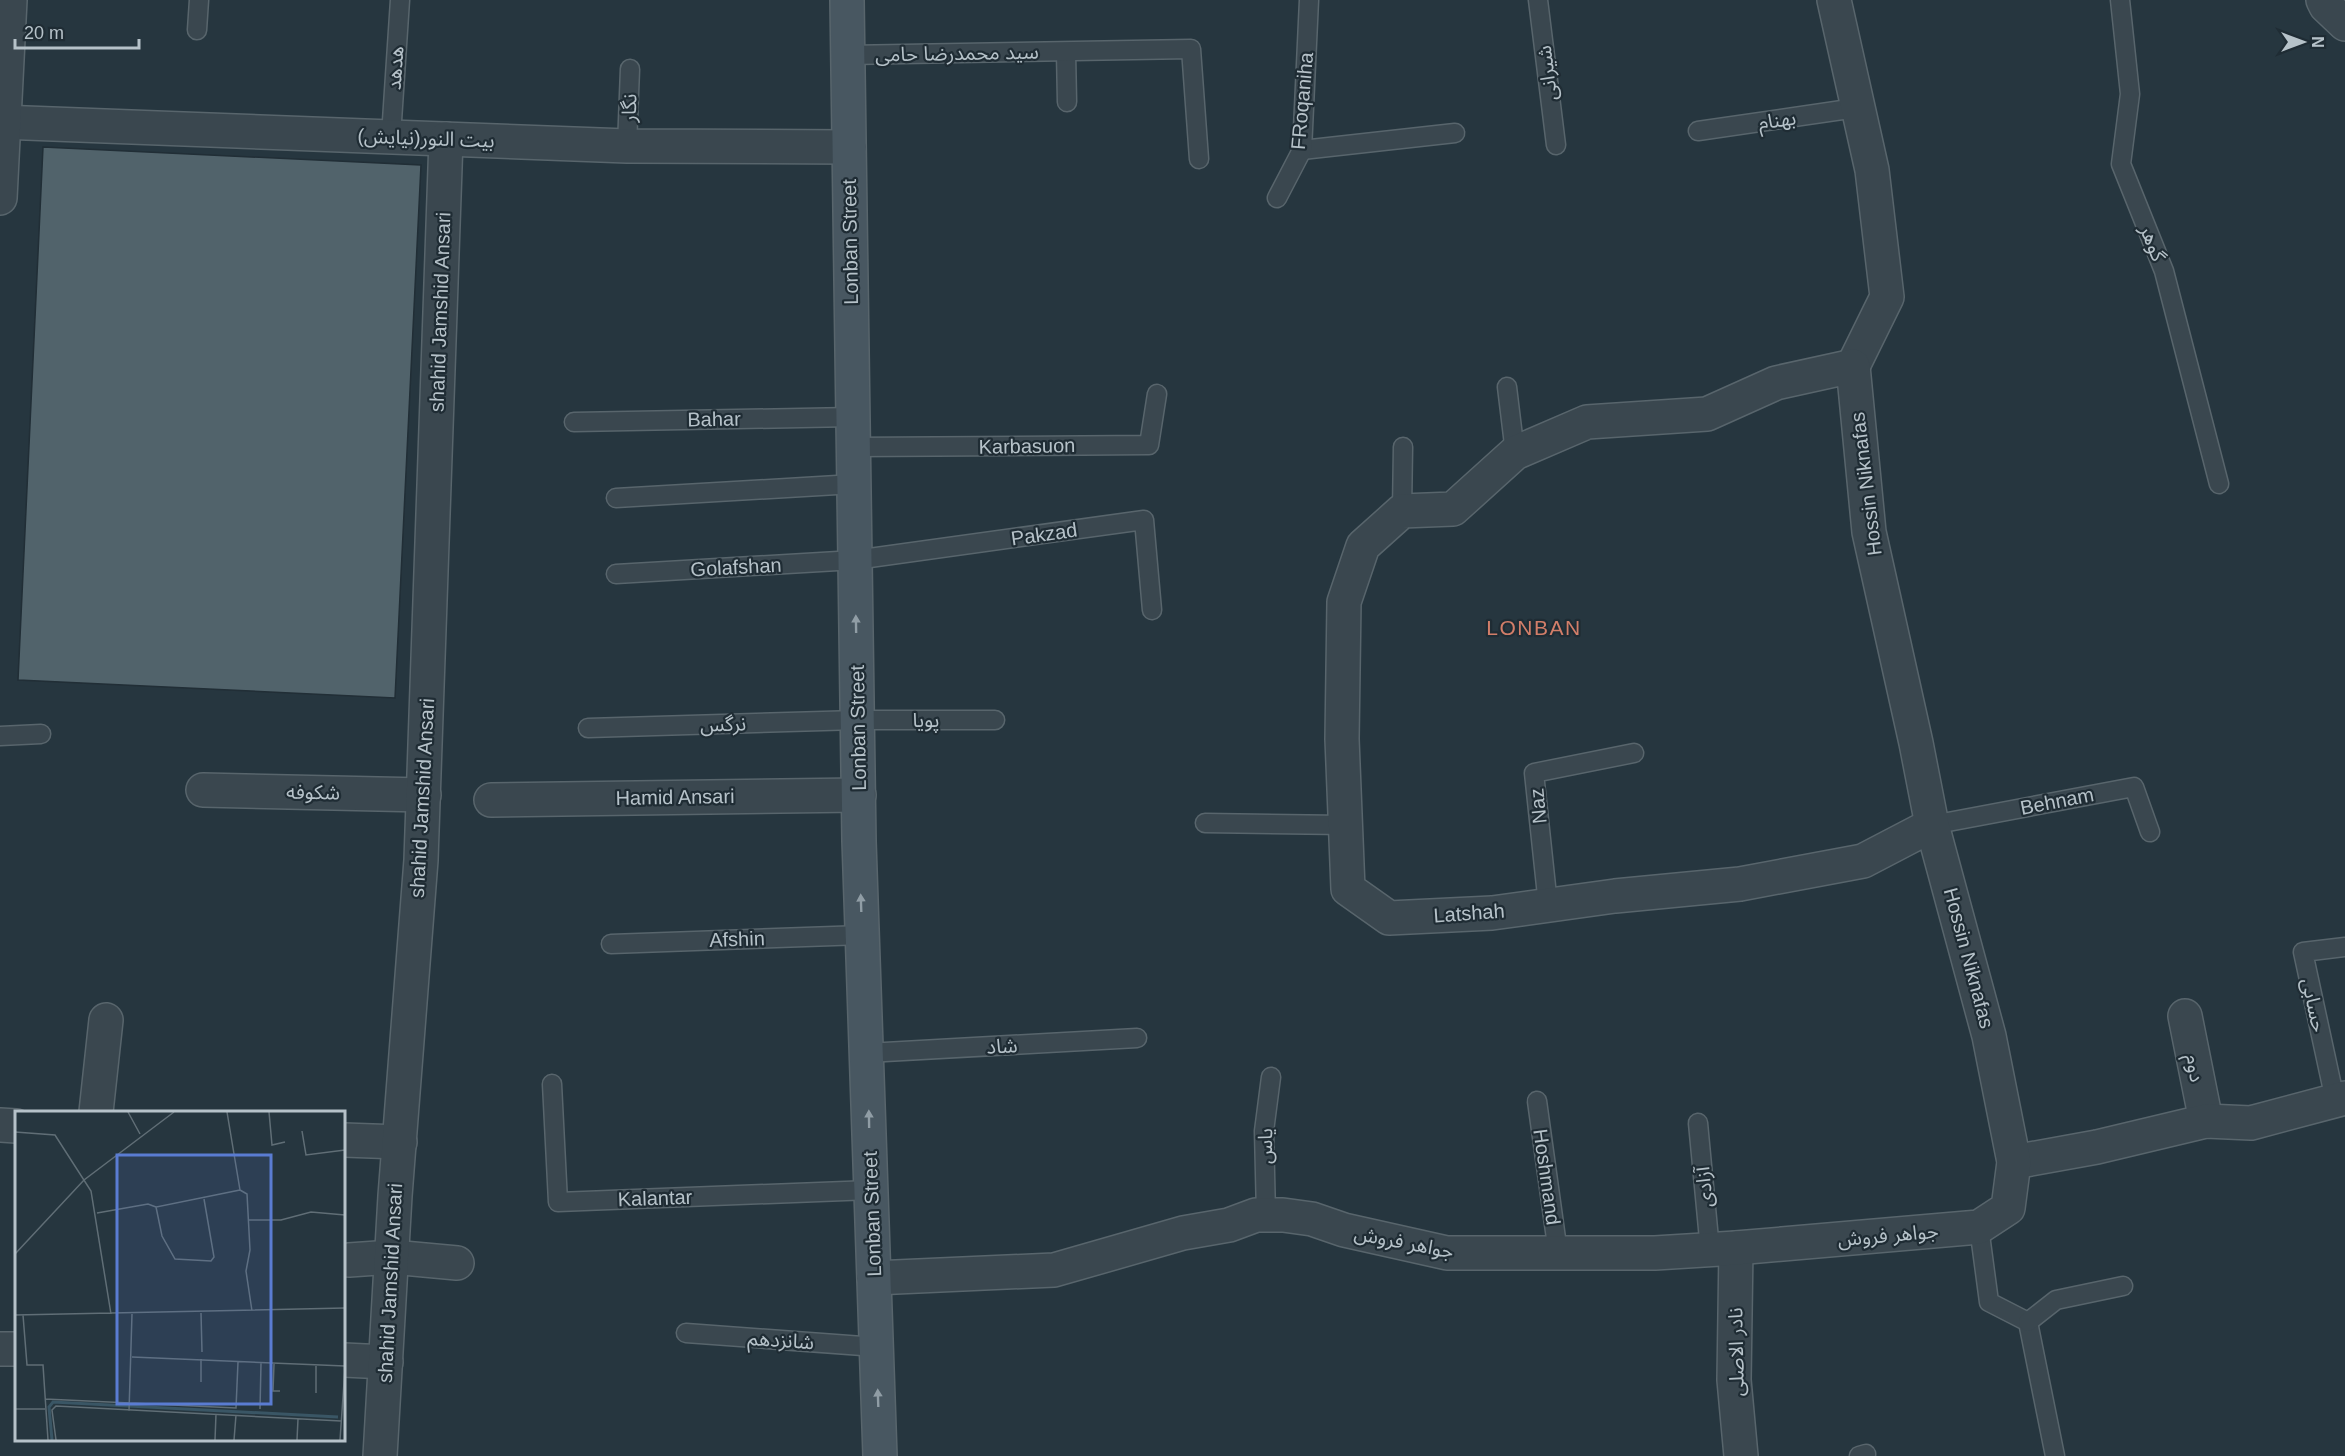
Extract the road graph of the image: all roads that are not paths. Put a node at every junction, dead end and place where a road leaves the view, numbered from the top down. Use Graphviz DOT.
graph roads {
  1 [pos="10,0"];
  2 [pos="199,0"];
  3 [pos="400,0"];
  4 [pos="847,0"];
  5 [pos="1309,0"];
  6 [pos="1538,0"];
  7 [pos="1834,0"];
  8 [pos="2121,0"];
  9 [pos="2323,0"];
  10 [pos="2345,24"];
  11 [pos="197,30"];
  12 [pos="1066,52"];
  13 [pos="848,55"];
  14 [pos="630,69"];
  15 [pos="1067,102"];
  16 [pos="1856,108"];
  17 [pos="2,122"];
  18 [pos="1698,131"];
  19 [pos="1455,133"];
  20 [pos="391,136"];
  21 [pos="447,139"];
  22 [pos="1556,145"];
  23 [pos="627,146"];
  24 [pos="849,147"];
  25 [pos="1302,150"];
  26 [pos="1199,159"];
  27 [pos="0,198"];
  28 [pos="1277,198"];
  29 [pos="1853,366"];
  30 [pos="1507,387"];
  31 [pos="1157,394"];
  32 [pos="574,422"];
  33 [pos="853,432"];
  34 [pos="1403,447"];
  35 [pos="1515,453"];
  36 [pos="854,484"];
  37 [pos="2219,484"];
  38 [pos="616,498"];
  39 [pos="1402,510"];
  40 [pos="855,560"];
  41 [pos="616,574"];
  42 [pos="1152,610"];
  43 [pos="858,720"];
  44 [pos="995,720"];
  45 [pos="588,728"];
  46 [pos="41,734"];
  47 [pos="0,736"];
  48 [pos="1634,753"];
  49 [pos="203,790"];
  50 [pos="424,795"];
  51 [pos="858,795"];
  52 [pos="491,800"];
  53 [pos="1205,823"];
  54 [pos="1344,825"];
  55 [pos="1932,825"];
  56 [pos="2150,832"];
  57 [pos="1548,905"];
  58 [pos="863,935"];
  59 [pos="611,944"];
  60 [pos="2345,947"];
  61 [pos="2185,1016"];
  62 [pos="106,1020"];
  63 [pos="1137,1038"];
  64 [pos="867,1053"];
  65 [pos="1270,1077"];
  66 [pos="552,1084"];
  67 [pos="2340,1099"];
  68 [pos="1537,1101"];
  69 [pos="96,1111"];
  70 [pos="2206,1121"];
  71 [pos="1698,1123"];
  72 [pos="0,1125"];
  73 [pos="15,1126"];
  74 [pos="345,1140"];
  75 [pos="400,1142"];
  76 [pos="2014,1162"];
  77 [pos="871,1190"];
  78 [pos="1266,1215"];
  79 [pos="1979,1227"];
  80 [pos="1723,1249"];
  81 [pos="1558,1253"];
  82 [pos="392,1257"];
  83 [pos="348,1260"];
  84 [pos="457,1263"];
  85 [pos="874,1278"];
  86 [pos="2123,1286"];
  87 [pos="2028,1322"];
  88 [pos="686,1333"];
  89 [pos="876,1347"];
  90 [pos="345,1360"];
  91 [pos="386,1362"];
  92 [pos="380,1456"];
  93 [pos="880,1456"];
  94 [pos="1742,1456"];
  95 [pos="2055,1456"];
  1 -- 17 [label="street"];
  2 -- 11 [label="lane"];
  3 -- 20 [label="lane, هدهد"];
  4 -- 13 [label="main road, Lonban Street"];
  5 -- 25 [label="lane, FRoqaniha"];
  6 -- 22 [label="lane, شیرانی"];
  7 -- 16 [label="street"];
  8 -- 37 [label="lane, گوهر"];
  9 -- 10 [label="street"];
  12 -- 13 [label="lane, سید محمدرضا حامی"];
  12 -- 15 [label="lane, سید محمدرضا حامی"];
  12 -- 26 [label="lane, سید محمدرضا حامی"];
  13 -- 24 [label="main road, Lonban Street"];
  14 -- 23 [label="lane, نگار"];
  16 -- 18 [label="lane, بهنام"];
  16 -- 29 [label="street"];
  17 -- 20 [label="street, بیت النور(نیایش)"];
  17 -- 27 [label="street"];
  19 -- 25 [label="lane"];
  20 -- 21 [label="street, بیت النور(نیایش)"];
  21 -- 23 [label="street, بیت النور(نیایش)"];
  21 -- 50 [label="street, shahid Jamshid Ansari"];
  23 -- 24 [label="street, بیت النور(نیایش)"];
  24 -- 33 [label="main road, Lonban Street"];
  25 -- 28 [label="lane, FRoqaniha"];
  29 -- 35 [label="street"];
  29 -- 55 [label="street, Hossin Niknafas"];
  30 -- 35 [label="lane"];
  31 -- 33 [label="lane, Karbasuon"];
  32 -- 33 [label="lane, Bahar"];
  33 -- 36 [label="main road, Lonban Street"];
  34 -- 39 [label="lane"];
  35 -- 39 [label="street"];
  36 -- 38 [label="lane"];
  36 -- 40 [label="main road, Lonban Street"];
  39 -- 54 [label="street, Latshah"];
  40 -- 41 [label="lane, Golafshan"];
  40 -- 42 [label="lane, Pakzad"];
  43 -- 40 [label="main road, Lonban Street, one-way"];
  43 -- 44 [label="lane, پویا"];
  43 -- 45 [label="lane, نرگس"];
  43 -- 51 [label="main road, Lonban Street"];
  46 -- 47 [label="lane"];
  48 -- 57 [label="lane, Naz"];
  49 -- 50 [label="street, شکوفه"];
  50 -- 75 [label="street, shahid Jamshid Ansari"];
  51 -- 52 [label="street, Hamid Ansari"];
  58 -- 51 [label="main road, Lonban Street, one-way"];
  53 -- 54 [label="lane"];
  54 -- 57 [label="street, Latshah"];
  55 -- 56 [label="lane, Behnam"];
  55 -- 57 [label="street, Latshah"];
  55 -- 76 [label="street, Hossin Niknafas"];
  58 -- 59 [label="lane, Afshin"];
  58 -- 64 [label="main road, Lonban Street"];
  60 -- 67 [label="lane, حسابی"];
  61 -- 70 [label="street, دوم"];
  62 -- 69 [label="street"];
  63 -- 64 [label="lane, شاد"];
  77 -- 64 [label="main road, Lonban Street, one-way"];
  65 -- 78 [label="lane, یاس"];
  66 -- 77 [label="lane, Kalantar"];
  67 -- 70 [label="street"];
  68 -- 81 [label="lane, Hoshmand"];
  70 -- 76 [label="street"];
  71 -- 80 [label="lane, آزادی"];
  72 -- 73 [label="street"];
  74 -- 75 [label="street"];
  75 -- 82 [label="street, shahid Jamshid Ansari"];
  76 -- 79 [label="street, Hossin Niknafas"];
  77 -- 85 [label="main road, Lonban Street"];
  78 -- 81 [label="street, جواهر فروش"];
  78 -- 85 [label="street, جواهر فروش"];
  79 -- 80 [label="street, جواهر فروش"];
  79 -- 87 [label="lane"];
  80 -- 81 [label="street, جواهر فروش"];
  80 -- 94 [label="street, نادر الاصلی"];
  82 -- 83 [label="street"];
  82 -- 84 [label="street"];
  82 -- 91 [label="street, shahid Jamshid Ansari"];
  85 -- 89 [label="main road, Lonban Street"];
  86 -- 87 [label="lane"];
  87 -- 95 [label="lane"];
  88 -- 89 [label="lane, شانزدهم"];
  93 -- 89 [label="main road, Lonban Street, one-way"];
  90 -- 91 [label="street"];
  91 -- 92 [label="street, shahid Jamshid Ansari"];
}
